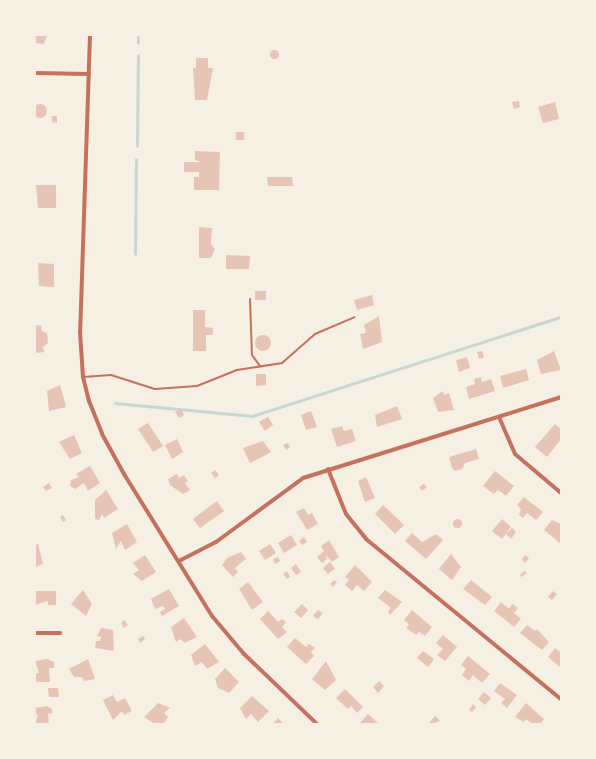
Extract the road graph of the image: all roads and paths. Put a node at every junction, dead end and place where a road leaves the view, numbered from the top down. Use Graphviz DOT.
graph roads {
  1 [pos="90,35"];
  2 [pos="35,73"];
  3 [pos="89,74"];
  4 [pos="250,299"];
  5 [pos="355,317"];
  6 [pos="260,366"];
  7 [pos="83,376"];
  8 [pos="561,397"];
  9 [pos="499,416"];
  10 [pos="328,469"];
  11 [pos="561,493"];
  12 [pos="179,561"];
  13 [pos="35,633"];
  14 [pos="60,633"];
  15 [pos="561,699"];
  16 [pos="317,724"];
  1 -- 3 [label="street"];
  2 -- 3 [label="street"];
  3 -- 7 [label="street"];
  4 -- 6 [label="lane"];
  5 -- 6 [label="lane"];
  6 -- 7 [label="lane"];
  7 -- 12 [label="street"];
  8 -- 9 [label="street"];
  9 -- 10 [label="street"];
  9 -- 11 [label="street"];
  10 -- 12 [label="street"];
  10 -- 15 [label="street"];
  12 -- 16 [label="street"];
  13 -- 14 [label="street"];
}
